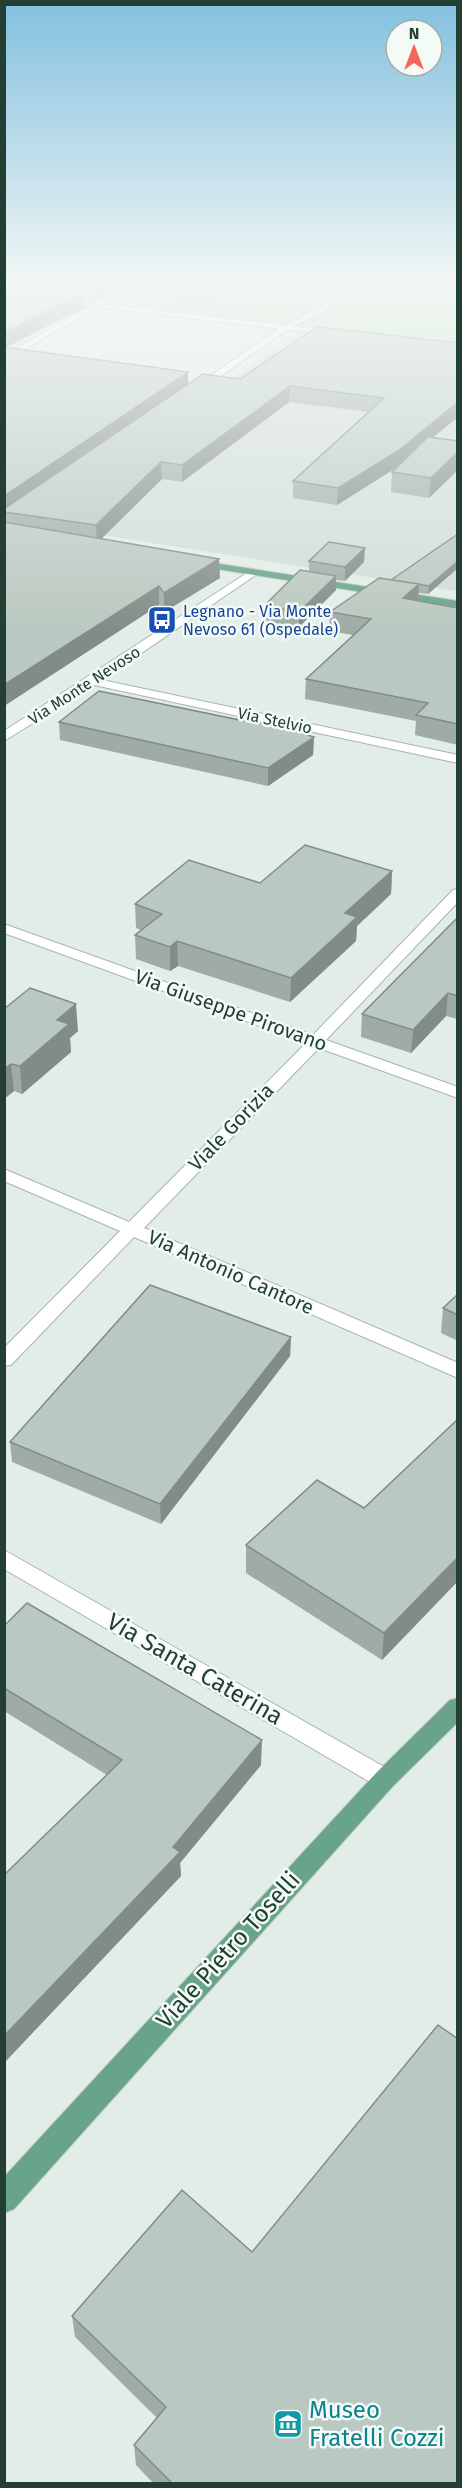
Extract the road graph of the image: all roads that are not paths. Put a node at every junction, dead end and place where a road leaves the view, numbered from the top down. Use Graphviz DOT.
graph roads {
  1 [pos="184,561"];
  2 [pos="253,572"];
  3 [pos="458,604"];
  4 [pos="92,681"];
  5 [pos="4,736"];
  6 [pos="458,759"];
  7 [pos="458,893"];
  8 [pos="4,927"];
  9 [pos="314,1041"];
  10 [pos="458,1093"];
  11 [pos="4,1174"];
  12 [pos="133,1228"];
  13 [pos="4,1360"];
  14 [pos="458,1371"];
  15 [pos="4,1558"];
  16 [pos="458,1707"];
  17 [pos="385,1779"];
  18 [pos="4,2199"];
  1 -- 2 [label="main road"];
  2 -- 3 [label="main road"];
  2 -- 4 [label="street, Via Monte Nevoso"];
  4 -- 5 [label="street, Via Monte Nevoso"];
  4 -- 6 [label="street, Via Stelvio"];
  7 -- 9 [label="street, Viale Gorizia"];
  8 -- 9 [label="street, Via Giuseppe Pirovano"];
  9 -- 10 [label="street, Via Giuseppe Pirovano"];
  9 -- 12 [label="street, Viale Gorizia"];
  11 -- 12 [label="street, Via Antonio Cantore"];
  12 -- 13 [label="street, Viale Gorizia"];
  12 -- 14 [label="street, Via Antonio Cantore"];
  15 -- 17 [label="street, Via Santa Caterina"];
  16 -- 17 [label="main road, Viale Pietro Toselli"];
  17 -- 18 [label="main road, Viale Pietro Toselli"];
}
